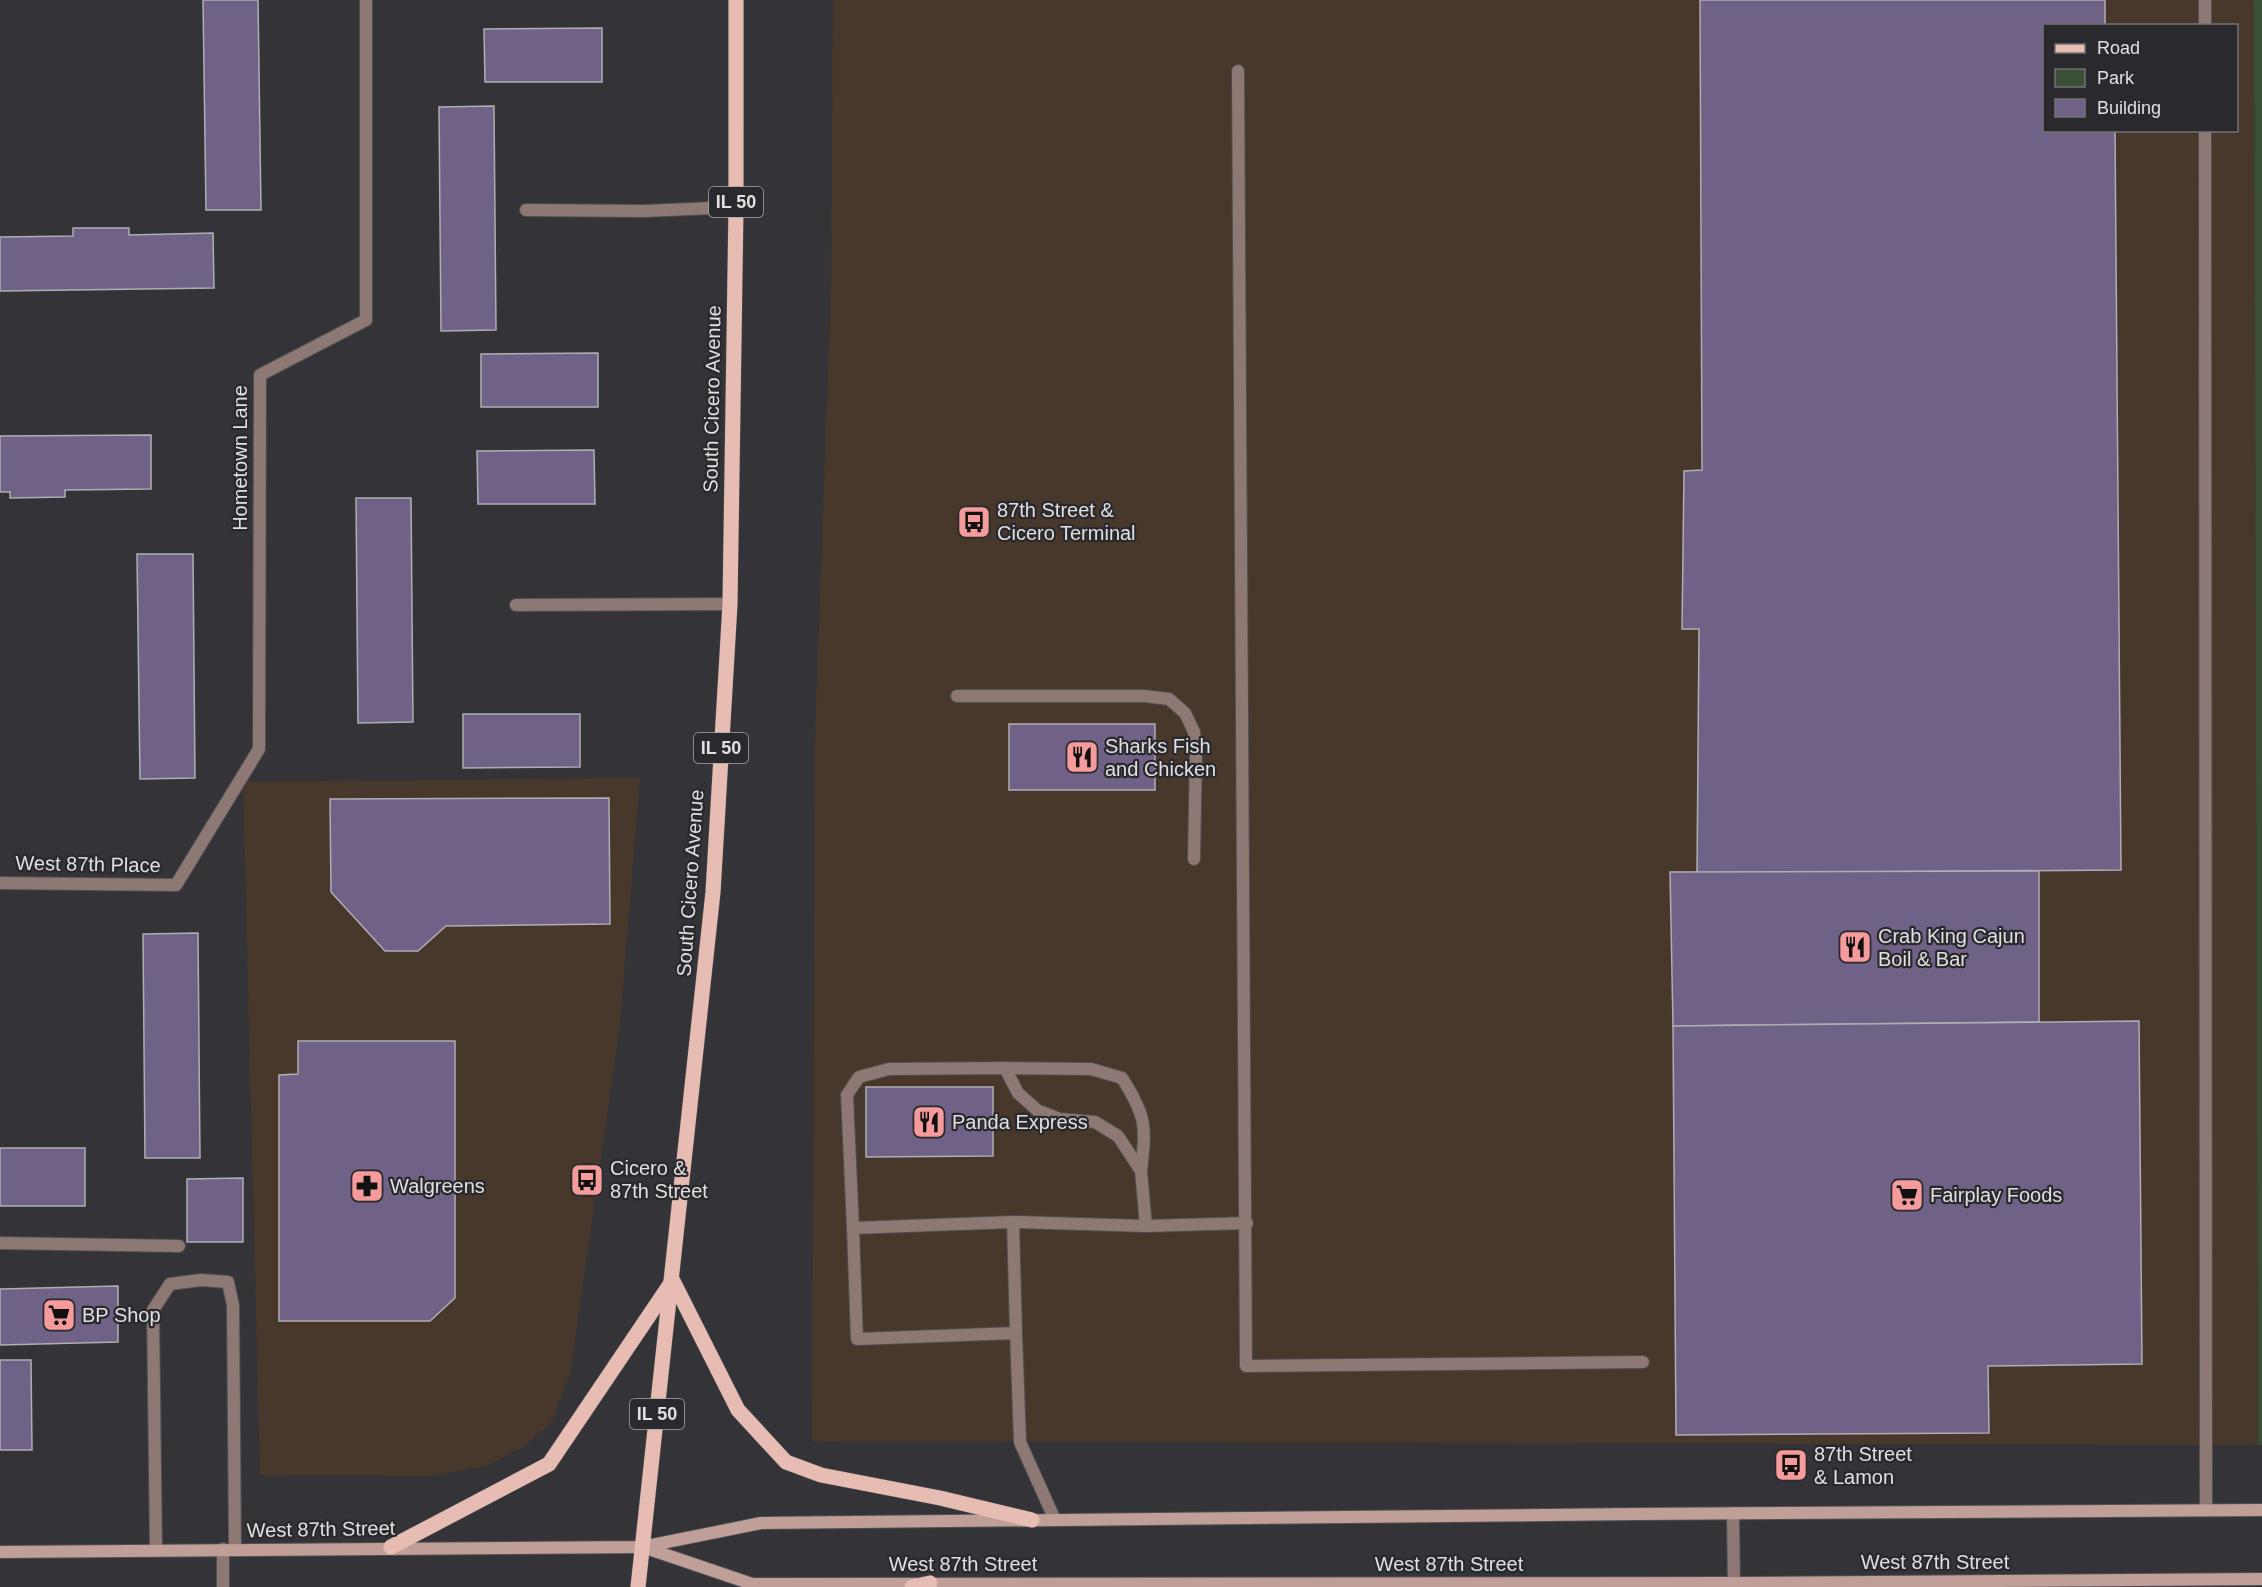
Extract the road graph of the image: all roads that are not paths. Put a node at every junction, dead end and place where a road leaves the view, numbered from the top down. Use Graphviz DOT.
graph roads {
  1 [pos="366,0"];
  2 [pos="736,0"];
  3 [pos="2205,0"];
  4 [pos="2205,24"];
  5 [pos="1238,71"];
  6 [pos="2205,132"];
  7 [pos="736,207"];
  8 [pos="526,210"];
  9 [pos="730,604"];
  10 [pos="516,605"];
  11 [pos="957,696"];
  12 [pos="1194,859"];
  13 [pos="0,883"];
  14 [pos="176,885"];
  15 [pos="1005,1068"];
  16 [pos="1141,1172"];
  17 [pos="1013,1222"];
  18 [pos="1246,1223"];
  19 [pos="1146,1226"];
  20 [pos="853,1228"];
  21 [pos="0,1243"];
  22 [pos="179,1246"];
  23 [pos="673,1281"];
  24 [pos="1016,1334"];
  25 [pos="1643,1362"];
  26 [pos="2206,1510"];
  27 [pos="2262,1510"];
  28 [pos="1733,1514"];
  29 [pos="1032,1520"];
  30 [pos="1055,1520"];
  31 [pos="642,1546"];
  32 [pos="391,1547"];
  33 [pos="229,1549"];
  34 [pos="156,1550"];
  35 [pos="0,1552"];
  36 [pos="2262,1579"];
  37 [pos="2008,1584"];
  38 [pos="929,1585"];
  39 [pos="1121,1585"];
  40 [pos="1192,1585"];
  41 [pos="1401,1585"];
  42 [pos="1734,1585"];
  43 [pos="223,1587"];
  44 [pos="638,1587"];
  45 [pos="912,1587"];
  1 -- 14 [label="street, Hometown Lane"];
  2 -- 7 [label="main road, South Cicero Avenue / IL 50"];
  3 -- 4 [label="street"];
  5 -- 18 [label="street"];
  6 -- 26 [label="street"];
  7 -- 8 [label="street"];
  7 -- 9 [label="main road, South Cicero Avenue / IL 50"];
  9 -- 10 [label="street"];
  9 -- 23 [label="main road, South Cicero Avenue / IL 50"];
  11 -- 12 [label="street"];
  13 -- 14 [label="street, West 87th Place"];
  15 -- 16 [label="street"];
  15 -- 16 [label="street"];
  15 -- 20 [label="street"];
  16 -- 19 [label="street"];
  17 -- 19 [label="street"];
  17 -- 20 [label="street"];
  17 -- 24 [label="street"];
  18 -- 19 [label="street"];
  18 -- 25 [label="street"];
  20 -- 24 [label="street"];
  21 -- 22 [label="street"];
  23 -- 29 [label="main road"];
  23 -- 31 [label="main road, South Cicero Avenue / IL 50"];
  23 -- 32 [label="main road"];
  24 -- 30 [label="street"];
  26 -- 27 [label="main road, West 87th Street"];
  26 -- 28 [label="main road, West 87th Street"];
  28 -- 30 [label="main road, West 87th Street"];
  28 -- 42 [label="street"];
  29 -- 30 [label="main road, West 87th Street"];
  29 -- 31 [label="main road, West 87th Street"];
  31 -- 32 [label="main road, West 87th Street"];
  31 -- 38 [label="main road, West 87th Street"];
  31 -- 44 [label="main road, South Cicero Avenue / IL 50"];
  32 -- 33 [label="main road, West 87th Street"];
  33 -- 34 [label="main road, West 87th Street"];
  33 -- 34 [label="street"];
  33 -- 43 [label="street"];
  34 -- 35 [label="main road, West 87th Street"];
  36 -- 37 [label="main road, West 87th Street"];
  37 -- 42 [label="main road, West 87th Street"];
  38 -- 39 [label="main road, West 87th Street"];
  38 -- 45 [label="main road"];
  39 -- 40 [label="main road, West 87th Street"];
  40 -- 41 [label="main road, West 87th Street"];
  41 -- 42 [label="main road, West 87th Street"];
}
